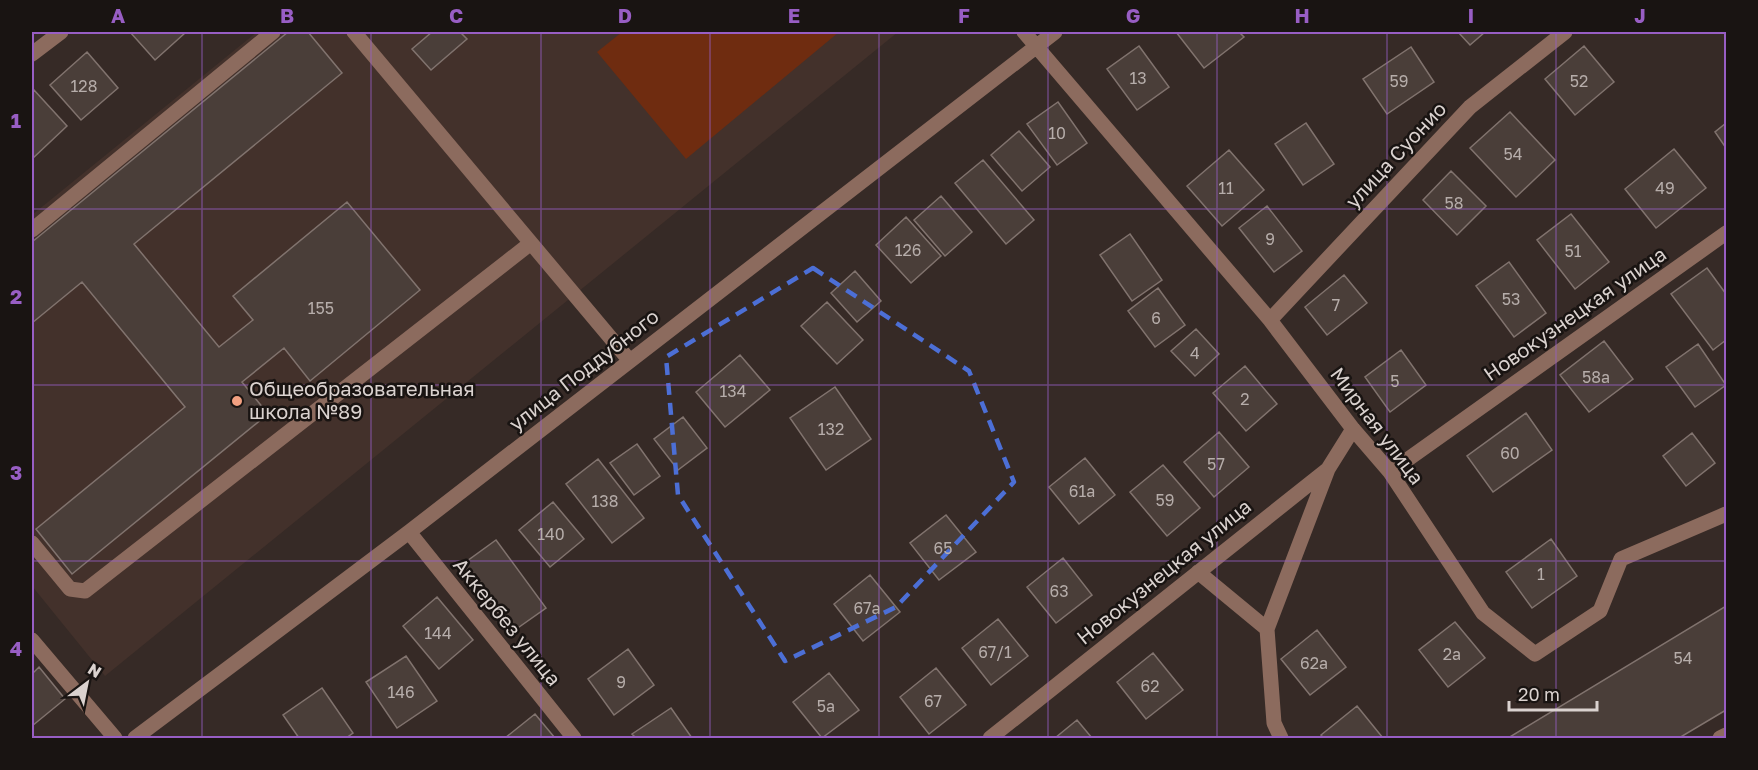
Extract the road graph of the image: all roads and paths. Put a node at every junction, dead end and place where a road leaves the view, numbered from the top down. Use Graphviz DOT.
graph roads {
  1 [pos="61,32"];
  2 [pos="273,32"];
  3 [pos="354,32"];
  4 [pos="1024,32"];
  5 [pos="1055,32"];
  6 [pos="1565,32"];
  7 [pos="1036,48"];
  8 [pos="32,54"];
  9 [pos="32,230"];
  10 [pos="1726,232"];
  11 [pos="531,243"];
  12 [pos="1270,320"];
  13 [pos="630,361"];
  14 [pos="1353,429"];
  15 [pos="1328,470"];
  16 [pos="1390,472"];
  17 [pos="1726,514"];
  18 [pos="408,532"];
  19 [pos="32,543"];
  20 [pos="1198,572"];
  21 [pos="1268,630"];
  22 [pos="32,640"];
  23 [pos="1726,735"];
  24 [pos="115,738"];
  25 [pos="135,738"];
  26 [pos="574,738"];
  27 [pos="990,738"];
  28 [pos="1281,738"];
  29 [pos="1720,738"];
  1 -- 8 [label="street"];
  2 -- 9 [label="street"];
  3 -- 11 [label="street"];
  4 -- 7 [label="street, Мирная улица"];
  5 -- 7 [label="street, улица Поддубного"];
  6 -- 12 [label="street, улица Суонио"];
  7 -- 12 [label="street, Мирная улица"];
  7 -- 13 [label="street, улица Поддубного"];
  10 -- 16 [label="street, Новокузнецкая улица"];
  11 -- 13 [label="street"];
  11 -- 19 [label="street"];
  12 -- 14 [label="street, Мирная улица"];
  13 -- 18 [label="street, улица Поддубного"];
  14 -- 15 [label="street, Новокузнецкая улица"];
  14 -- 16 [label="street, Мирная улица"];
  15 -- 20 [label="street, Новокузнецкая улица"];
  15 -- 21 [label="street"];
  16 -- 17 [label="street, Мирная улица"];
  18 -- 25 [label="street, улица Поддубного"];
  18 -- 26 [label="street, Аккербез улица"];
  20 -- 21 [label="street"];
  20 -- 27 [label="street, Новокузнецкая улица"];
  21 -- 28 [label="street"];
  22 -- 24 [label="street"];
  23 -- 29 [label="street"];
}
